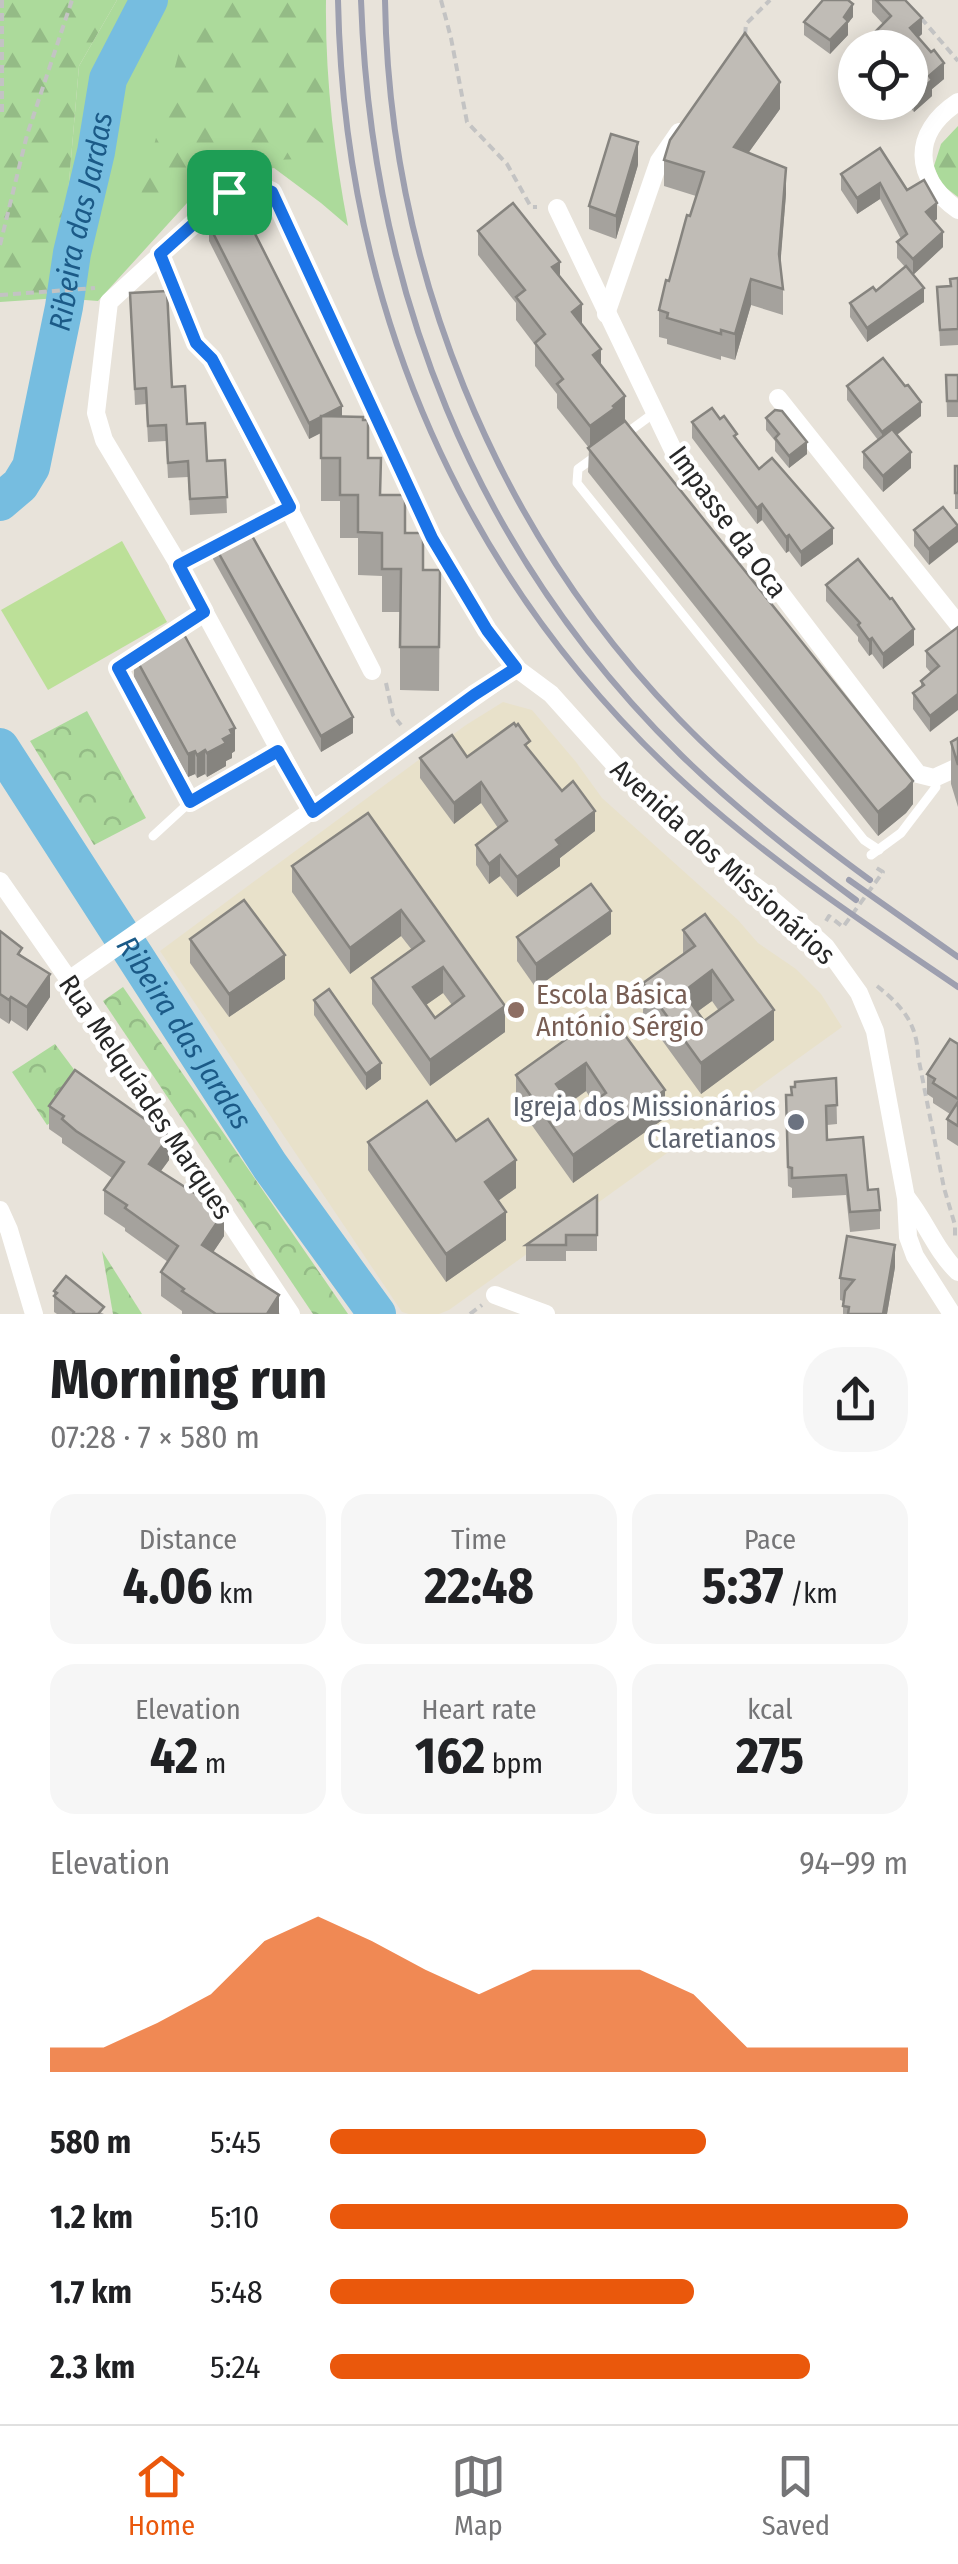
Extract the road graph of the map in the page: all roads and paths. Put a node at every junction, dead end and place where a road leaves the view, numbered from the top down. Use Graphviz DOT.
graph roads {
  1 [pos="2,0"];
  2 [pos="72,0"];
  3 [pos="441,0"];
  4 [pos="770,0"];
  5 [pos="917,13"];
  6 [pos="745,37"];
  7 [pos="958,61"];
  8 [pos="957,101"];
  9 [pos="691,114"];
  10 [pos="2,115"];
  11 [pos="556,208"];
  12 [pos="958,210"];
  13 [pos="0,245"];
  14 [pos="160,254"];
  15 [pos="126,286"];
  16 [pos="0,295"];
  17 [pos="606,314"];
  18 [pos="212,359"];
  19 [pos="778,398"];
  20 [pos="654,414"];
  21 [pos="290,507"];
  22 [pos="179,565"];
  23 [pos="204,612"];
  24 [pos="958,624"];
  25 [pos="161,640"];
  26 [pos="146,649"];
  27 [pos="516,668"];
  28 [pos="372,671"];
  29 [pos="413,740"];
  30 [pos="278,751"];
  31 [pos="958,767"];
  32 [pos="934,778"];
  33 [pos="190,802"];
  34 [pos="313,812"];
  35 [pos="152,836"];
  36 [pos="883,872"];
  37 [pos="0,881"];
  38 [pos="840,933"];
  39 [pos="69,980"];
  40 [pos="906,1198"];
  41 [pos="0,1210"];
  42 [pos="958,1272"];
  43 [pos="496,1294"];
  44 [pos="956,1312"];
  45 [pos="34,1314"];
  46 [pos="291,1314"];
  47 [pos="546,1314"];
  1 -- 10 [label="path"];
  2 -- 13 [label="path"];
  3 -- 11 [label="path"];
  4 -- 6 [label="path"];
  5 -- 7 [label="path"];
  8 -- 12 [label="street"];
  9 -- 17 [label="street"];
  11 -- 17 [label="street, Impasse da Oca"];
  14 -- 15 [label="street"];
  14 -- 18 [label="path"];
  14 -- 27 [label="street, Avenida dos Missionários"];
  15 -- 16 [label="path"];
  15 -- 22 [label="street"];
  17 -- 20 [label="street, Impasse da Oca"];
  18 -- 21 [label="street"];
  19 -- 24 [label="street"];
  20 -- 32 [label="street, Impasse da Oca"];
  20 -- 32 [label="lane"];
  21 -- 22 [label="lane"];
  21 -- 28 [label="street"];
  22 -- 23 [label="street"];
  23 -- 25 [label="lane"];
  23 -- 30 [label="street"];
  26 -- 33 [label="lane"];
  27 -- 29 [label="street"];
  27 -- 40 [label="street, Avenida dos Missionários"];
  28 -- 29 [label="path"];
  29 -- 34 [label="street"];
  30 -- 33 [label="lane"];
  30 -- 34 [label="street"];
  31 -- 32 [label="street"];
  33 -- 35 [label="lane"];
  34 -- 39 [label="street"];
  36 -- 38 [label="path"];
  37 -- 39 [label="street, Rua Melquíades Marques"];
  39 -- 46 [label="street, Rua Melquíades Marques"];
  40 -- 42 [label="street, Avenida dos Missionários"];
  40 -- 44 [label="street, Avenida dos Missionários"];
  41 -- 45 [label="street"];
  43 -- 47 [label="street"];
}
